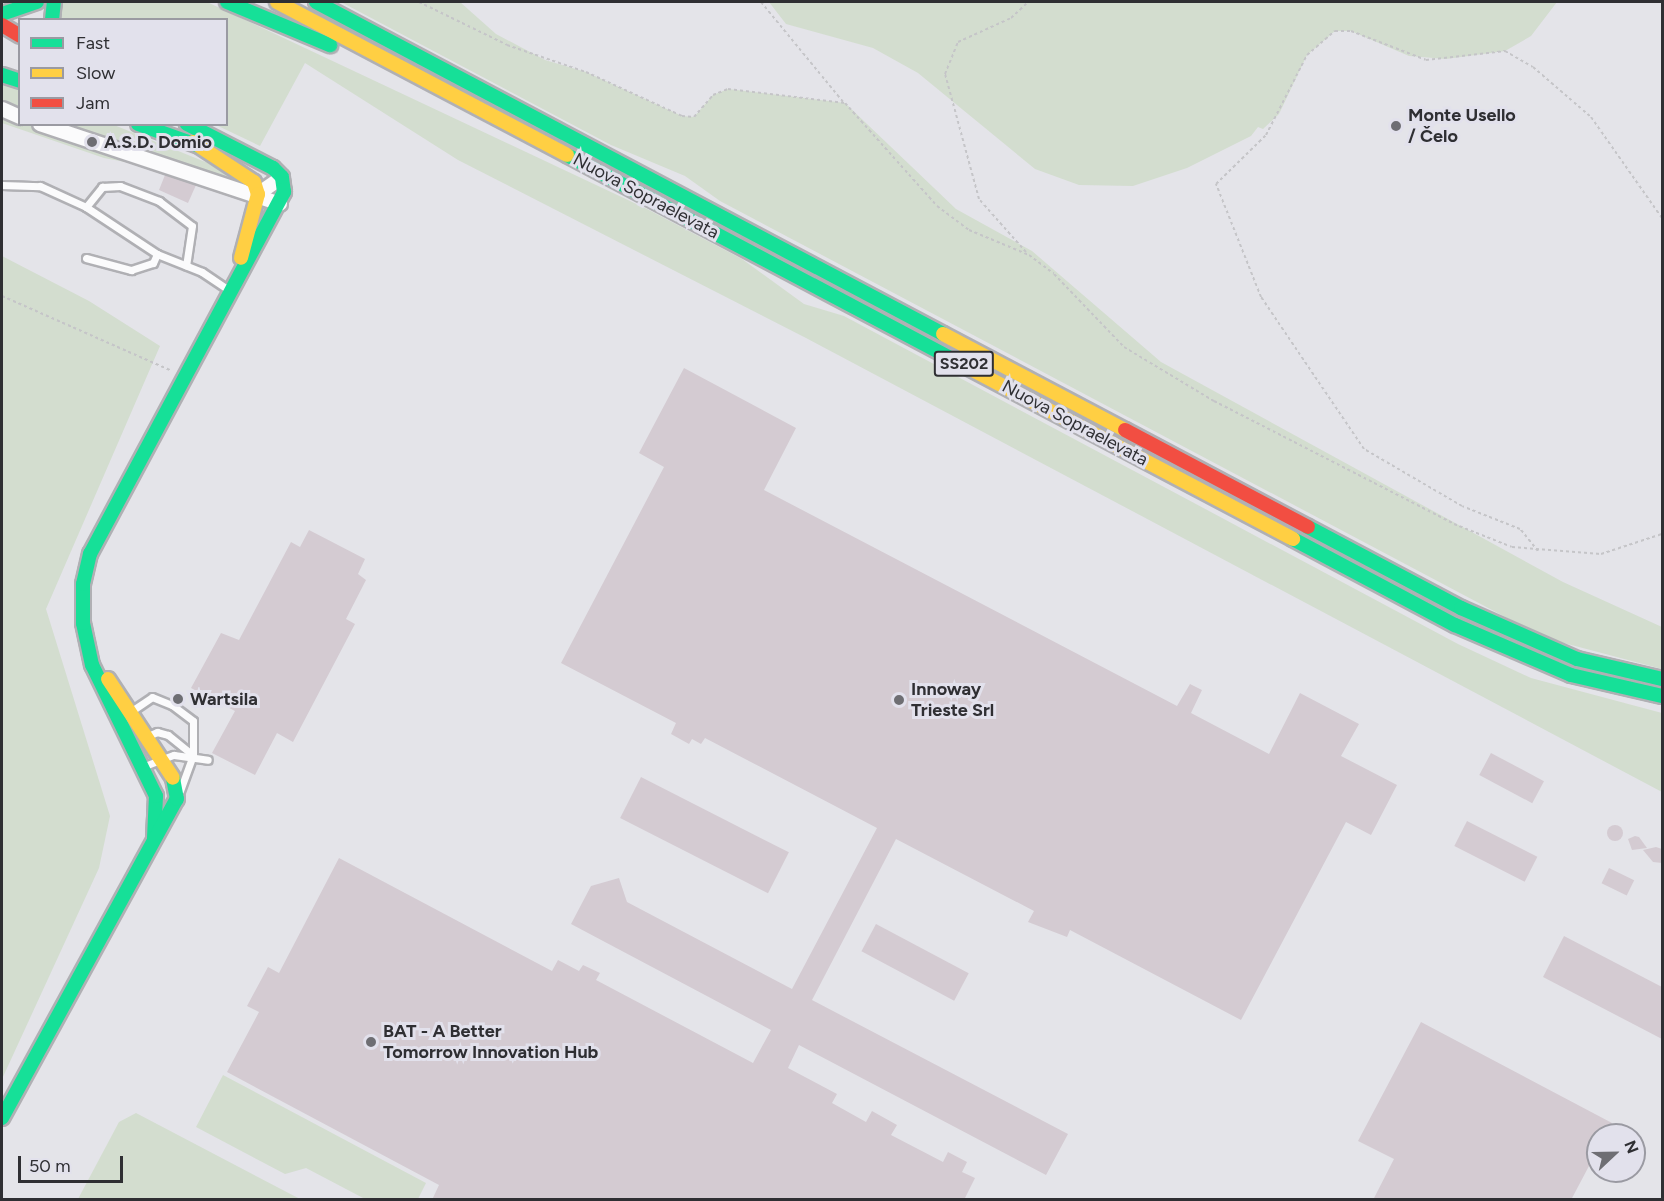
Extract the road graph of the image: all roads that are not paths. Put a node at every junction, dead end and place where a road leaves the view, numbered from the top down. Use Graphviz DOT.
graph roads {
  1 [pos="37,2"];
  2 [pos="54,2"];
  3 [pos="227,2"];
  4 [pos="277,2"];
  5 [pos="316,2"];
  6 [pos="2,14"];
  7 [pos="52,18"];
  8 [pos="2,25"];
  9 [pos="18,35"];
  10 [pos="2,75"];
  11 [pos="18,80"];
  12 [pos="2,110"];
  13 [pos="18,116"];
  14 [pos="46,126"];
  15 [pos="144,126"];
  16 [pos="168,126"];
  17 [pos="191,126"];
  18 [pos="205,148"];
  19 [pos="601,172"];
  20 [pos="282,177"];
  21 [pos="2,185"];
  22 [pos="258,194"];
  23 [pos="280,204"];
  24 [pos="86,207"];
  25 [pos="157,254"];
  26 [pos="86,258"];
  27 [pos="186,266"];
  28 [pos="231,291"];
  29 [pos="90,648"];
  30 [pos="1662,679"];
  31 [pos="1662,696"];
  32 [pos="131,712"];
  33 [pos="147,736"];
  34 [pos="127,740"];
  35 [pos="194,755"];
  36 [pos="162,759"];
  37 [pos="208,760"];
  38 [pos="142,767"];
  39 [pos="177,798"];
  40 [pos="154,838"];
  41 [pos="2,1118"];
  1 -- 6 [label="main road"];
  2 -- 7 [label="main road"];
  3 -- 19 [label="main road"];
  4 -- 19 [label="main road, Nuova Sopraelevata / SS202"];
  5 -- 30 [label="main road, Nuova Sopraelevata / SS202"];
  8 -- 9 [label="main road"];
  10 -- 11 [label="main road"];
  12 -- 13 [label="street"];
  14 -- 22 [label="street"];
  15 -- 18 [label="main road"];
  16 -- 18 [label="main road"];
  17 -- 20 [label="main road"];
  18 -- 22 [label="main road"];
  19 -- 31 [label="main road, Nuova Sopraelevata / SS202"];
  20 -- 22 [label="street"];
  20 -- 23 [label="main road"];
  21 -- 24 [label="lane"];
  22 -- 23 [label="street"];
  22 -- 28 [label="main road"];
  23 -- 28 [label="main road"];
  24 -- 25 [label="lane"];
  24 -- 27 [label="lane"];
  25 -- 26 [label="lane"];
  25 -- 27 [label="lane"];
  27 -- 28 [label="lane"];
  28 -- 29 [label="main road"];
  29 -- 32 [label="main road"];
  29 -- 34 [label="main road"];
  32 -- 33 [label="main road"];
  32 -- 34 [label="lane"];
  32 -- 35 [label="lane"];
  33 -- 34 [label="lane"];
  33 -- 35 [label="lane"];
  33 -- 36 [label="main road"];
  34 -- 38 [label="main road"];
  35 -- 36 [label="lane"];
  35 -- 37 [label="lane"];
  35 -- 39 [label="lane"];
  36 -- 38 [label="lane"];
  36 -- 39 [label="main road"];
  38 -- 40 [label="main road"];
  39 -- 40 [label="main road"];
  40 -- 41 [label="main road"];
}
